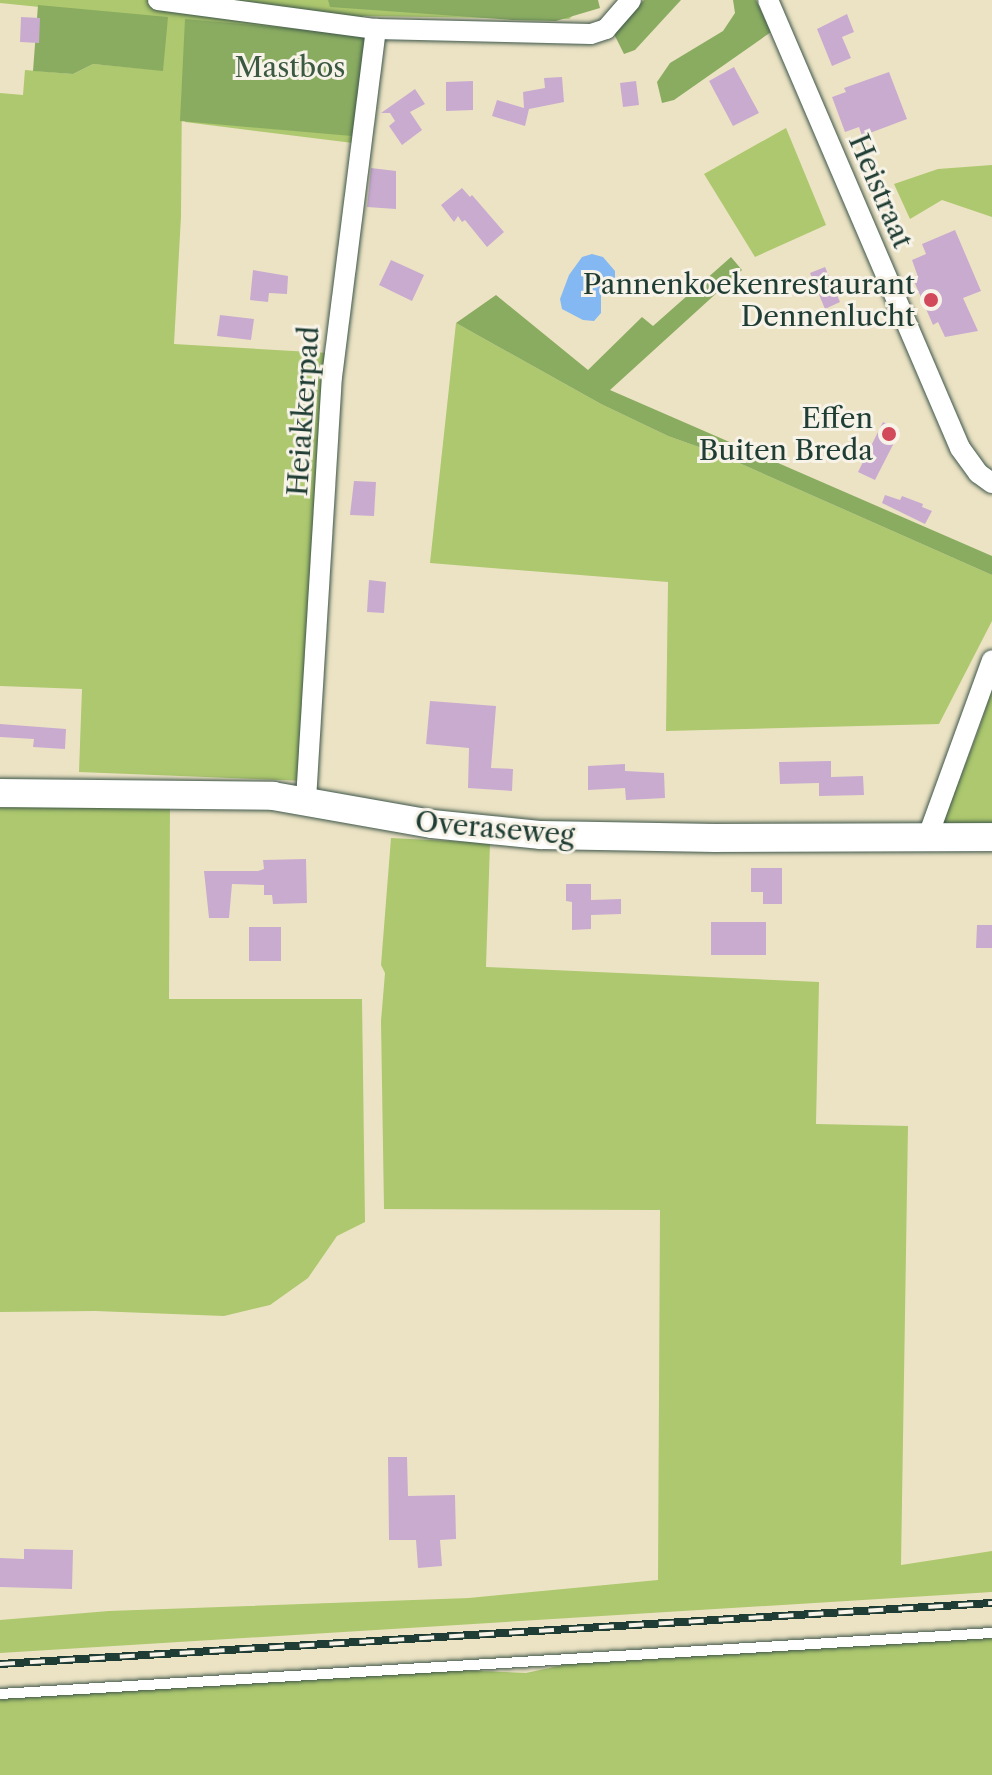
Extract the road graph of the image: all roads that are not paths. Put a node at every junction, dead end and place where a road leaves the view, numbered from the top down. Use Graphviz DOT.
graph roads {
  1 [pos="158,0"];
  2 [pos="631,0"];
  3 [pos="768,0"];
  4 [pos="376,29"];
  5 [pos="992,483"];
  6 [pos="992,660"];
  7 [pos="0,793"];
  8 [pos="306,800"];
  9 [pos="928,836"];
  10 [pos="992,837"];
  11 [pos="992,1633"];
  12 [pos="0,1694"];
  1 -- 4 [label="street"];
  2 -- 4 [label="street"];
  3 -- 5 [label="street, Heistraat"];
  4 -- 8 [label="street, Heiakkerpad"];
  6 -- 9 [label="street"];
  7 -- 8 [label="street, Overaseweg"];
  8 -- 9 [label="street, Overaseweg"];
  9 -- 10 [label="street, Overaseweg"];
  11 -- 12 [label="lane"];
}
